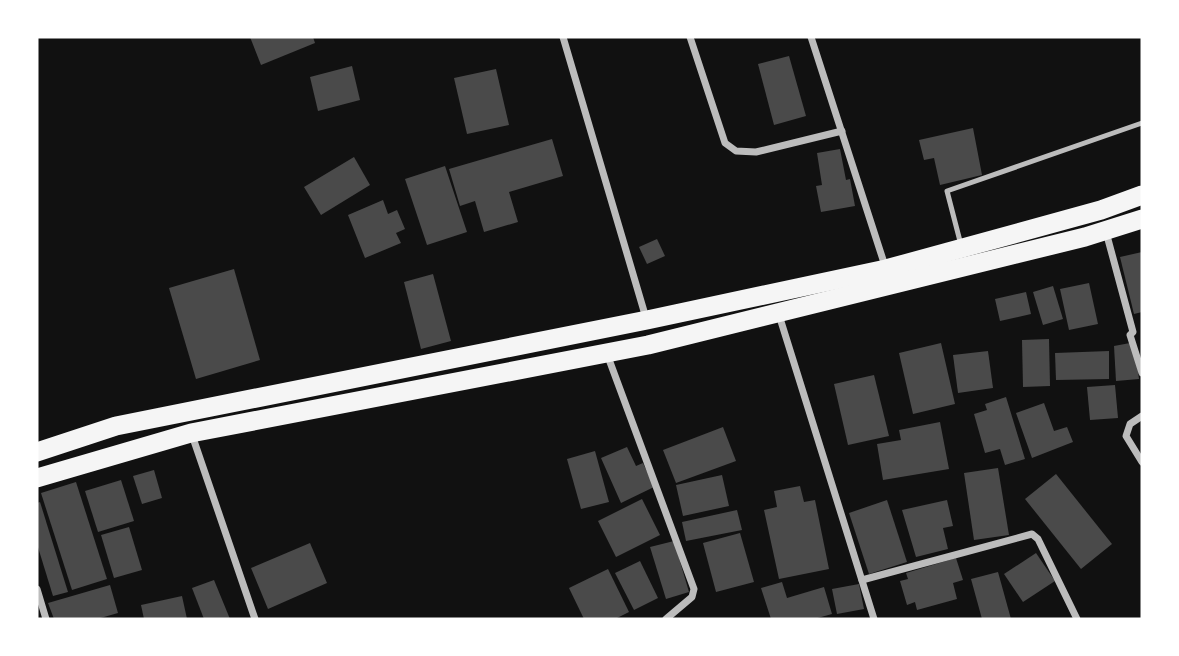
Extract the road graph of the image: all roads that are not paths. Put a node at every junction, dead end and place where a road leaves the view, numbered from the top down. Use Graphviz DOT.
graph roads {
  1 [pos="563,37"];
  2 [pos="690,37"];
  3 [pos="811,37"];
  4 [pos="1142,123"];
  5 [pos="842,131"];
  6 [pos="1142,195"];
  7 [pos="1142,219"];
  8 [pos="1106,232"];
  9 [pos="962,248"];
  10 [pos="888,277"];
  11 [pos="779,314"];
  12 [pos="647,320"];
  13 [pos="601,329"];
  14 [pos="607,354"];
  15 [pos="1140,362"];
  16 [pos="1142,373"];
  17 [pos="184,413"];
  18 [pos="1142,416"];
  19 [pos="191,433"];
  20 [pos="37,452"];
  21 [pos="1142,462"];
  22 [pos="37,478"];
  23 [pos="862,580"];
  24 [pos="37,589"];
  25 [pos="46,619"];
  26 [pos="256,619"];
  27 [pos="666,619"];
  28 [pos="874,619"];
  29 [pos="1077,619"];
  1 -- 12 [label="street"];
  2 -- 5 [label="street"];
  3 -- 5 [label="street"];
  4 -- 9 [label="lane"];
  5 -- 10 [label="street"];
  6 -- 9 [label="highway"];
  7 -- 8 [label="highway"];
  8 -- 10 [label="highway"];
  8 -- 15 [label="street"];
  9 -- 10 [label="highway"];
  10 -- 11 [label="highway"];
  10 -- 12 [label="highway"];
  11 -- 14 [label="highway"];
  11 -- 23 [label="street"];
  12 -- 13 [label="highway"];
  13 -- 14 [label="highway"];
  13 -- 17 [label="highway"];
  14 -- 19 [label="highway"];
  14 -- 27 [label="street"];
  15 -- 16 [label="street"];
  17 -- 19 [label="street"];
  17 -- 20 [label="highway"];
  18 -- 21 [label="street"];
  19 -- 22 [label="highway"];
  19 -- 26 [label="street"];
  23 -- 28 [label="street"];
  23 -- 29 [label="street"];
  24 -- 25 [label="street"];
}
